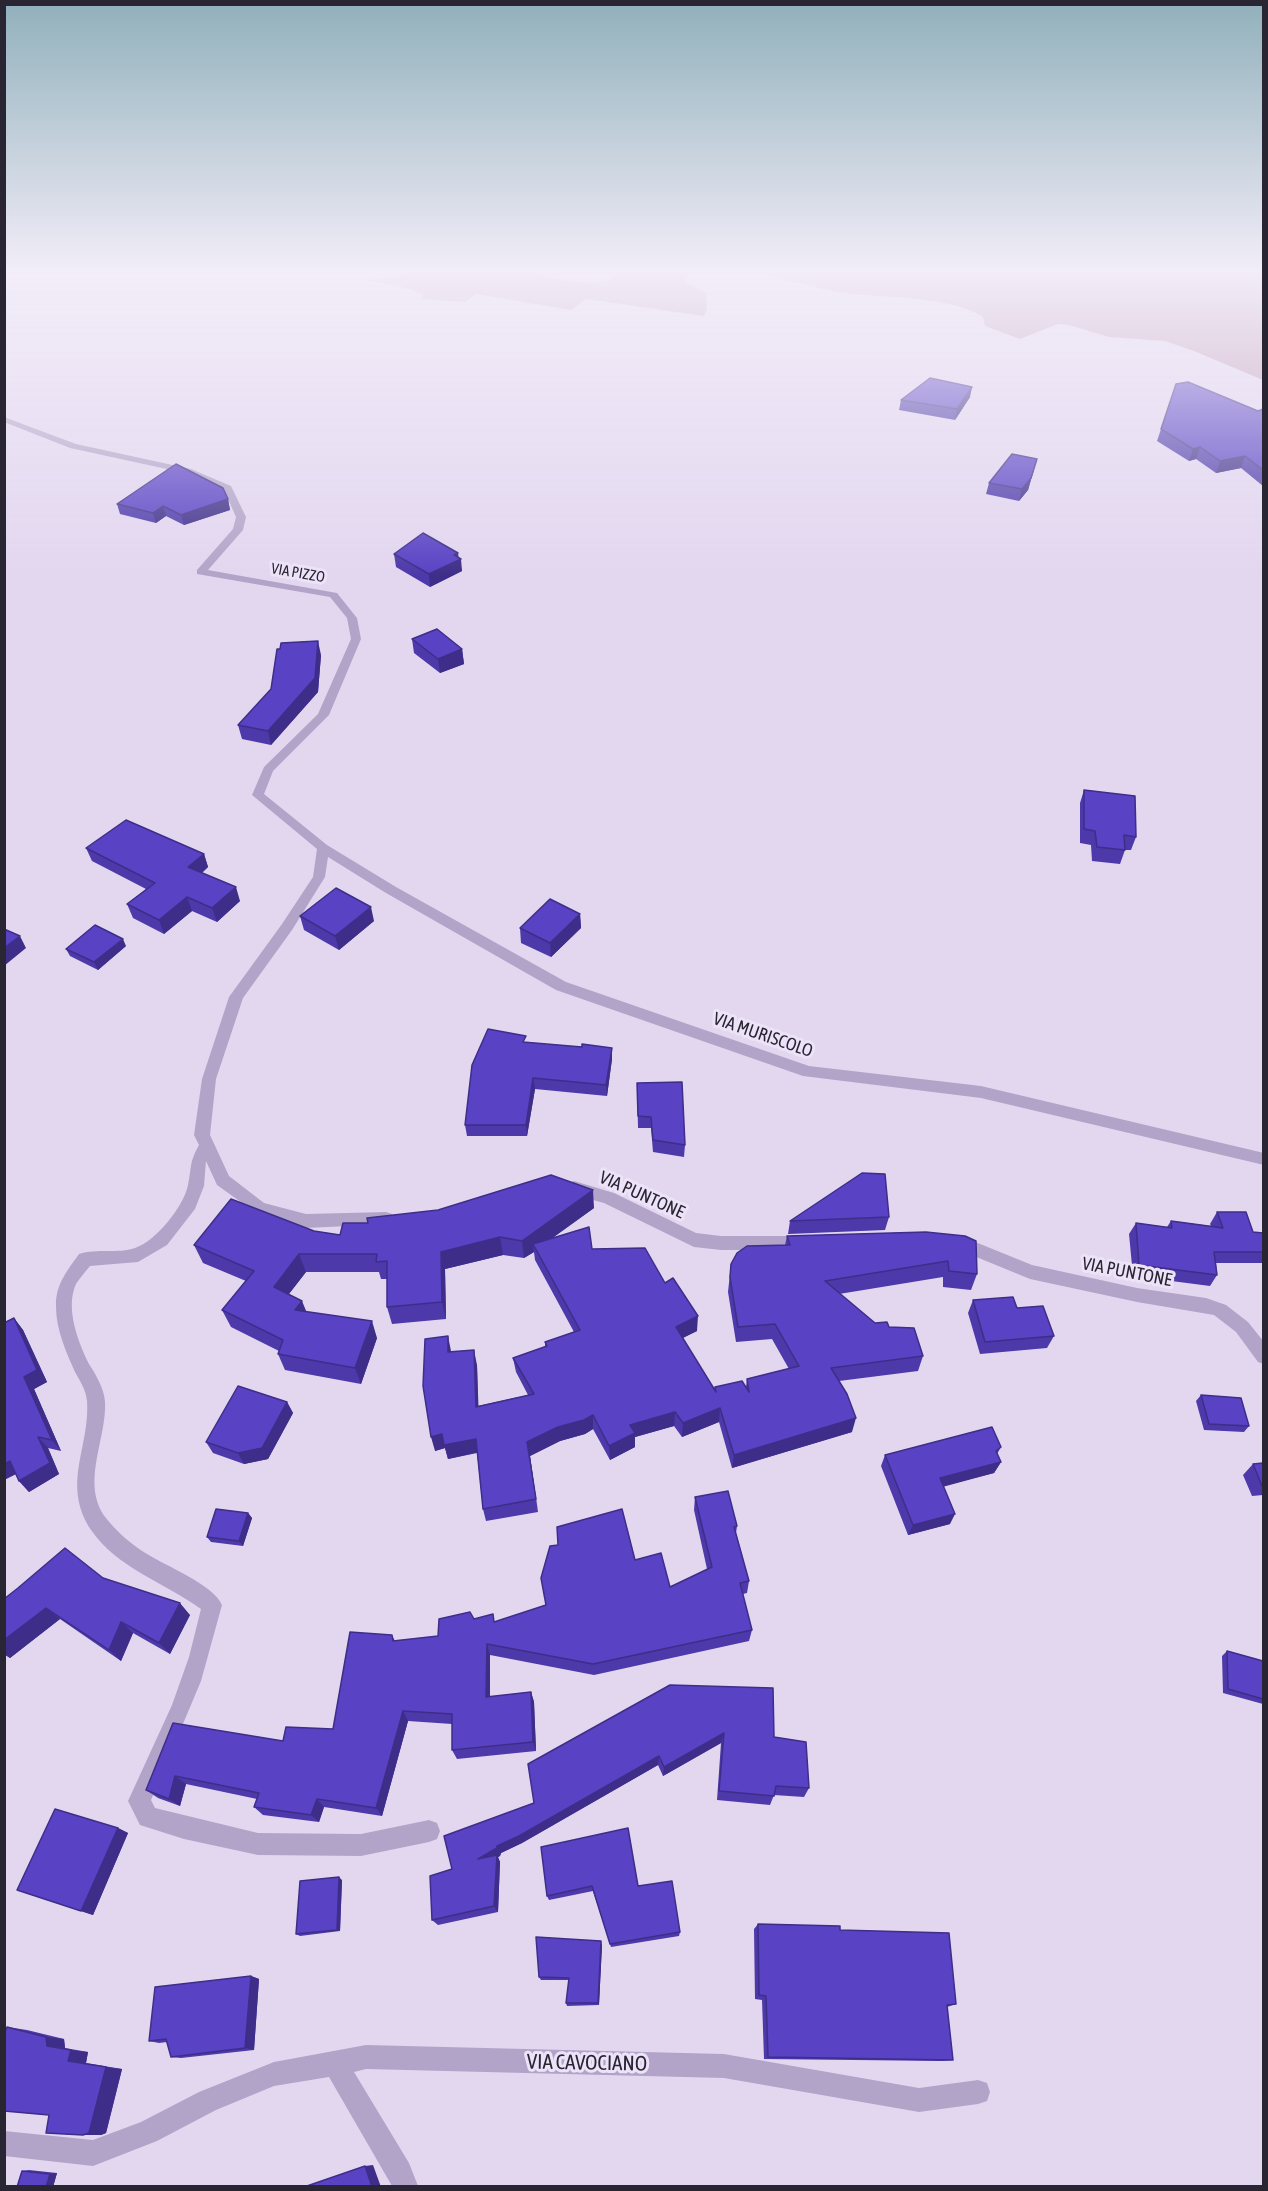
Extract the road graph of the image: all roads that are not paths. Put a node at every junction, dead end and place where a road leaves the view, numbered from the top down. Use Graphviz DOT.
graph roads {
  1 [pos="4,419"];
  2 [pos="323,848"];
  3 [pos="207,1144"];
  4 [pos="1263,1159"];
  5 [pos="558,1185"];
  6 [pos="406,1217"];
  7 [pos="941,1240"];
  8 [pos="820,1243"];
  9 [pos="1263,1356"];
  10 [pos="429,1831"];
  11 [pos="335,2064"];
  12 [pos="978,2092"];
  13 [pos="4,2144"];
  14 [pos="405,2187"];
  1 -- 2 [label="street, VIA PIZZO"];
  2 -- 3 [label="street"];
  2 -- 4 [label="street, VIA MURISCOLO"];
  3 -- 6 [label="street"];
  3 -- 10 [label="street"];
  5 -- 8 [label="street, VIA PUNTONE"];
  7 -- 9 [label="street, VIA PUNTONE"];
  11 -- 12 [label="street, VIA CAVOCIANO"];
  11 -- 13 [label="street, VIA CAVOCIANO"];
  11 -- 14 [label="street"];
}
